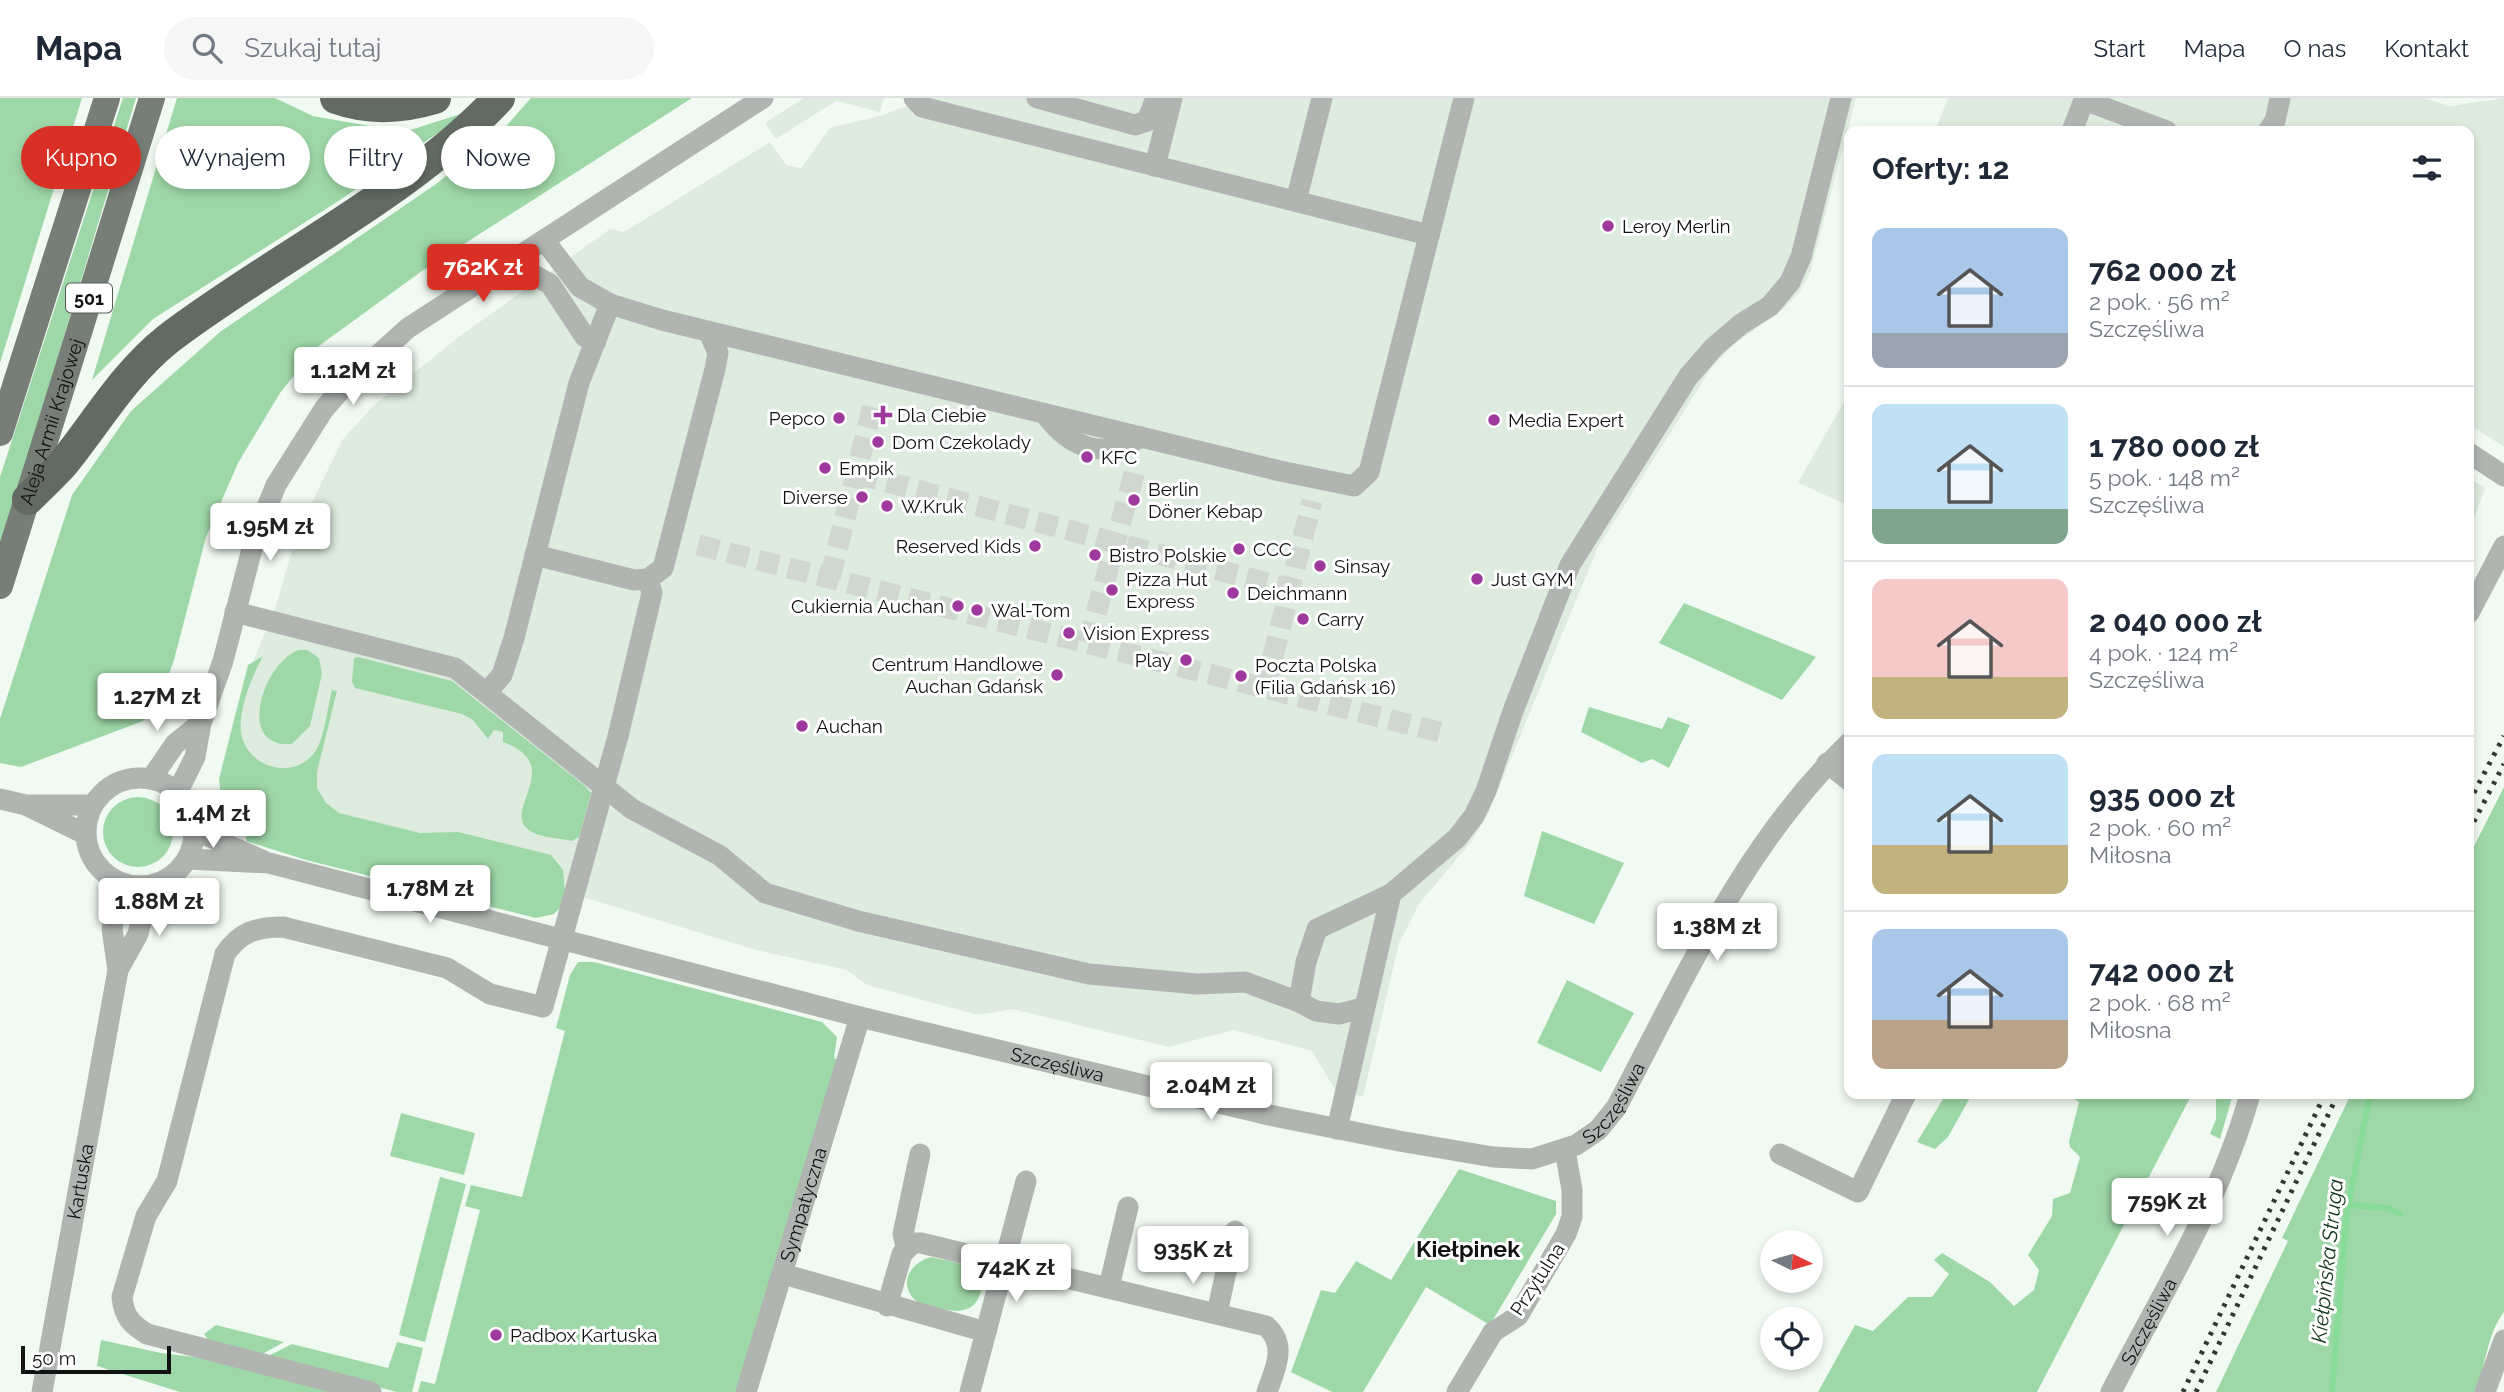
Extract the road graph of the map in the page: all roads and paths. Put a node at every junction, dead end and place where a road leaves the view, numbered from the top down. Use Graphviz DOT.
graph roads {
  1 [pos="107,98"];
  2 [pos="152,98"];
  3 [pos="336,98"];
  4 [pos="435,98"];
  5 [pos="499,98"];
  6 [pos="763,98"];
  7 [pos="914,98"];
  8 [pos="1037,98"];
  9 [pos="1156,98"];
  10 [pos="1172,98"];
  11 [pos="1322,98"];
  12 [pos="1464,98"];
  13 [pos="1841,98"];
  14 [pos="2280,98"];
  15 [pos="2074,126"];
  16 [pos="2154,126"];
  17 [pos="2272,126"];
  18 [pos="1156,166"];
  19 [pos="1296,201"];
  20 [pos="1429,235"];
  21 [pos="544,240"];
  22 [pos="510,262"];
  23 [pos="610,304"];
  24 [pos="709,332"];
  25 [pos="596,341"];
  26 [pos="0,433"];
  27 [pos="2474,456"];
  28 [pos="2504,476"];
  29 [pos="27,499"];
  30 [pos="2504,546"];
  31 [pos="535,555"];
  32 [pos="648,579"];
  33 [pos="0,586"];
  34 [pos="2474,603"];
  35 [pos="235,612"];
  36 [pos="487,692"];
  37 [pos="201,723"];
  38 [pos="1844,747"];
  39 [pos="1827,763"];
  40 [pos="1844,776"];
  41 [pos="151,779"];
  42 [pos="604,786"];
  43 [pos="177,793"];
  44 [pos="0,799"];
  45 [pos="26,805"];
  46 [pos="92,805"];
  47 [pos="194,830"];
  48 [pos="85,834"];
  49 [pos="187,859"];
  50 [pos="269,863"];
  51 [pos="118,883"];
  52 [pos="149,886"];
  53 [pos="1391,894"];
  54 [pos="563,937"];
  55 [pos="118,970"];
  56 [pos="1299,1002"];
  57 [pos="1363,1008"];
  58 [pos="860,1017"];
  59 [pos="1904,1099"];
  60 [pos="2249,1099"];
  61 [pos="1337,1129"];
  62 [pos="1565,1150"];
  63 [pos="920,1154"];
  64 [pos="1780,1154"];
  65 [pos="1026,1181"];
  66 [pos="1128,1207"];
  67 [pos="1236,1231"];
  68 [pos="906,1247"];
  69 [pos="1005,1264"];
  70 [pos="783,1274"];
  71 [pos="1109,1287"];
  72 [pos="887,1306"];
  73 [pos="1217,1313"];
  74 [pos="986,1332"];
  75 [pos="2504,1340"];
  76 [pos="42,1392"];
  77 [pos="371,1392"];
  78 [pos="746,1392"];
  79 [pos="970,1392"];
  80 [pos="1267,1392"];
  81 [pos="1457,1392"];
  82 [pos="2111,1392"];
  83 [pos="2485,1392"];
  1 -- 26 [label="main road, 501"];
  2 -- 29 [label="main road, Aleja Armii Krajowej / 501"];
  3 -- 4 [label="highway"];
  5 -- 29 [label="highway"];
  6 -- 21 [label="street"];
  7 -- 18 [label="street"];
  8 -- 9 [label="street"];
  10 -- 18 [label="street"];
  11 -- 19 [label="street"];
  12 -- 20 [label="street"];
  13 -- 53 [label="street"];
  14 -- 17 [label="street"];
  15 -- 16 [label="street"];
  18 -- 19 [label="street"];
  19 -- 20 [label="street"];
  20 -- 24 [label="street"];
  21 -- 22 [label="street"];
  21 -- 23 [label="street"];
  22 -- 25 [label="street"];
  22 -- 35 [label="street"];
  23 -- 24 [label="street"];
  23 -- 25 [label="street"];
  24 -- 32 [label="street"];
  25 -- 31 [label="street"];
  27 -- 28 [label="street"];
  29 -- 33 [label="main road, Aleja Armii Krajowej / 501"];
  30 -- 34 [label="street"];
  31 -- 32 [label="street"];
  31 -- 36 [label="street"];
  32 -- 42 [label="street"];
  35 -- 36 [label="street"];
  35 -- 37 [label="street"];
  36 -- 42 [label="street"];
  37 -- 41 [label="street"];
  37 -- 43 [label="street"];
  38 -- 39 [label="street, Szczęśliwa"];
  39 -- 40 [label="street"];
  39 -- 62 [label="street, Szczęśliwa"];
  41 -- 43 [label="street"];
  41 -- 46 [label="street"];
  42 -- 54 [label="street"];
  42 -- 56 [label="street"];
  43 -- 47 [label="street"];
  44 -- 45 [label="street"];
  45 -- 46 [label="street"];
  45 -- 48 [label="street"];
  46 -- 48 [label="street"];
  47 -- 49 [label="street"];
  47 -- 50 [label="street, Szczęśliwa"];
  48 -- 51 [label="street"];
  49 -- 50 [label="street, Szczęśliwa"];
  49 -- 52 [label="street"];
  50 -- 54 [label="street, Szczęśliwa"];
  51 -- 52 [label="street"];
  51 -- 55 [label="street, Kartuska"];
  52 -- 55 [label="street, Kartuska"];
  53 -- 56 [label="street"];
  53 -- 57 [label="street"];
  54 -- 58 [label="street, Szczęśliwa"];
  54 -- 77 [label="street"];
  55 -- 76 [label="street, Kartuska"];
  56 -- 57 [label="street"];
  57 -- 61 [label="street"];
  58 -- 61 [label="street, Szczęśliwa"];
  58 -- 70 [label="street, Sympatyczna"];
  59 -- 64 [label="street"];
  60 -- 82 [label="street, Szczęśliwa"];
  61 -- 62 [label="street, Szczęśliwa"];
  62 -- 81 [label="street, Przytulna"];
  63 -- 68 [label="street"];
  65 -- 69 [label="street"];
  66 -- 71 [label="street"];
  67 -- 73 [label="street"];
  68 -- 69 [label="street"];
  68 -- 72 [label="street"];
  69 -- 71 [label="street"];
  69 -- 74 [label="street"];
  70 -- 72 [label="street"];
  70 -- 78 [label="street, Sympatyczna"];
  71 -- 73 [label="street"];
  72 -- 74 [label="street"];
  73 -- 80 [label="street"];
  74 -- 79 [label="street"];
  75 -- 83 [label="street"];
}
